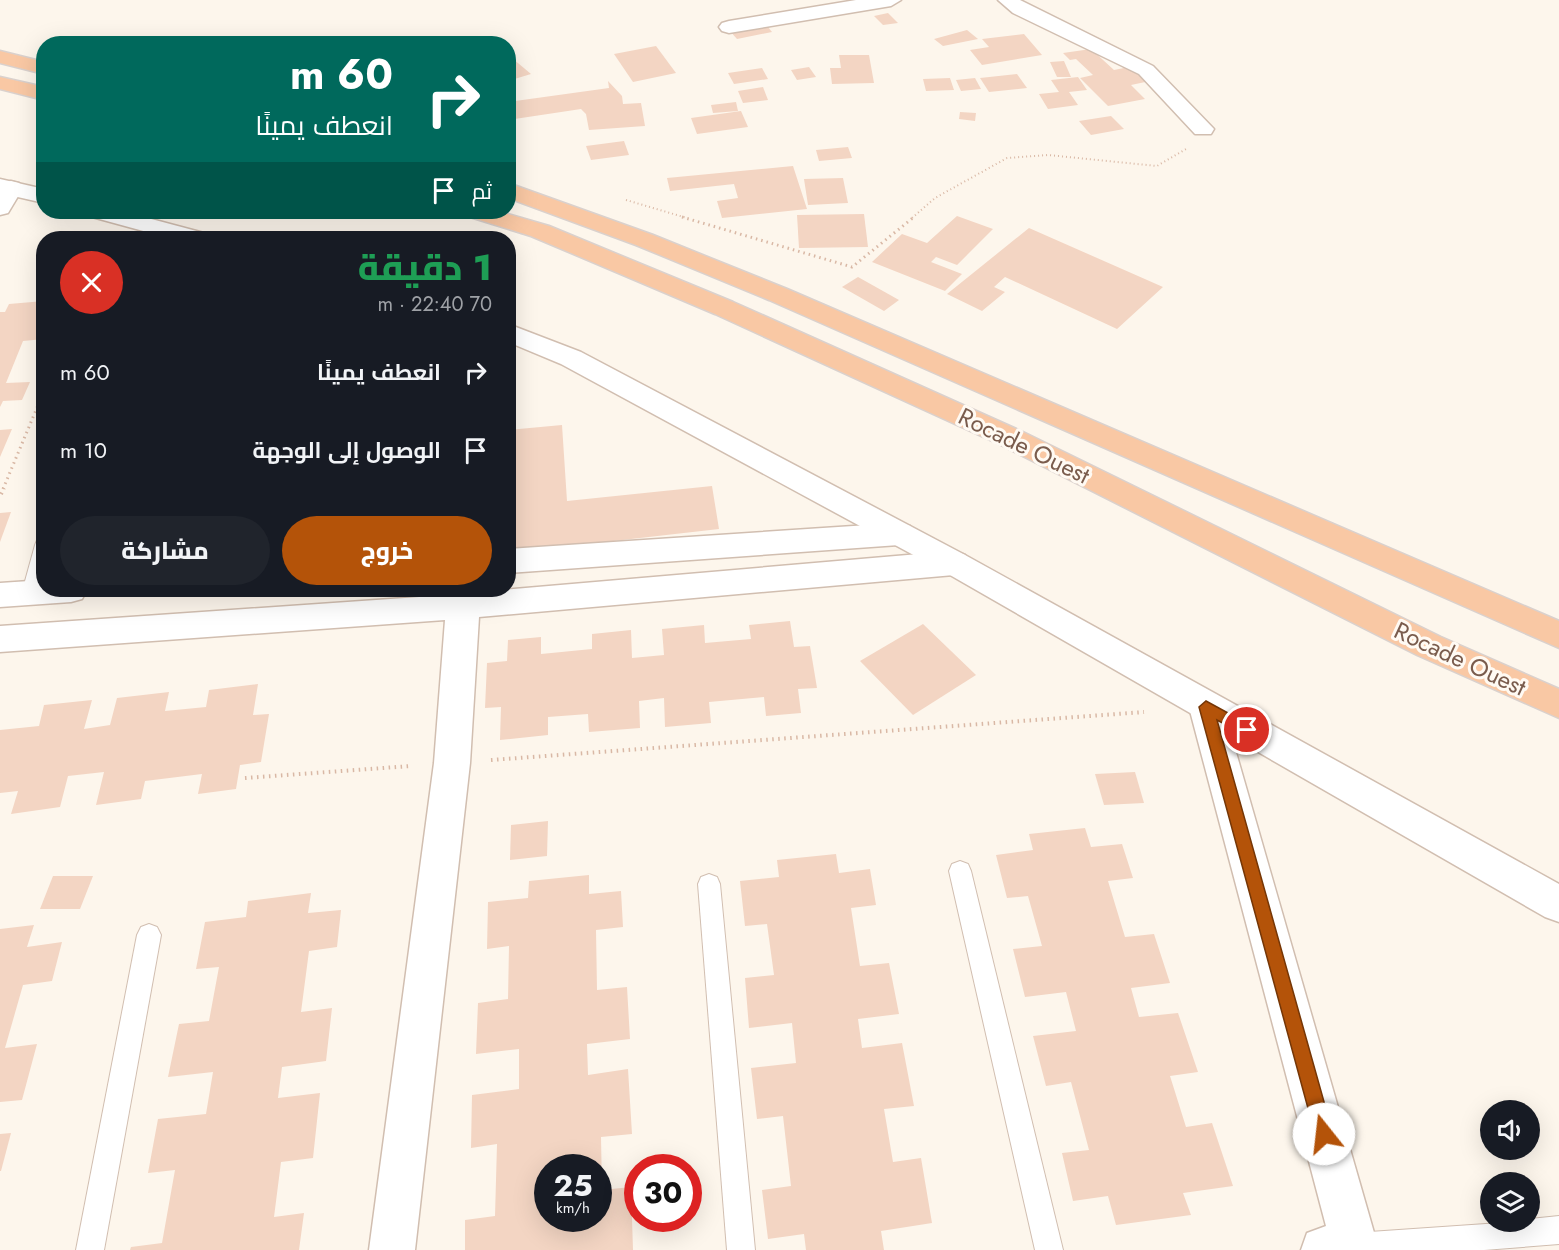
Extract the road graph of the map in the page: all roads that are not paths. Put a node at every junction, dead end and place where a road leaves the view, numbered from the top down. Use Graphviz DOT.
graph roads {
  1 [pos="891,0"];
  2 [pos="1008,0"];
  3 [pos="729,27"];
  4 [pos="0,57"];
  5 [pos="36,66"];
  6 [pos="0,83"];
  7 [pos="36,92"];
  8 [pos="1203,129"];
  9 [pos="516,193"];
  10 [pos="4,194"];
  11 [pos="36,196"];
  12 [pos="126,219"];
  13 [pos="501,219"];
  14 [pos="169,231"];
  15 [pos="516,335"];
  16 [pos="1333,533"];
  17 [pos="899,534"];
  18 [pos="516,560"];
  19 [pos="954,563"];
  20 [pos="36,576"];
  21 [pos="32,592"];
  22 [pos="36,592"];
  23 [pos="516,594"];
  24 [pos="0,595"];
  25 [pos="464,598"];
  26 [pos="1559,621"];
  27 [pos="1559,635"];
  28 [pos="0,639"];
  29 [pos="1429,646"];
  30 [pos="1559,704"];
  31 [pos="1206,707"];
  32 [pos="1559,716"];
  33 [pos="960,871"];
  34 [pos="710,884"];
  35 [pos="1559,904"];
  36 [pos="149,935"];
  37 [pos="1559,1230"];
  38 [pos="1345,1249"];
  39 [pos="90,1250"];
  40 [pos="392,1250"];
  41 [pos="741,1250"];
  42 [pos="1049,1250"];
  1 -- 3 [label="street"];
  2 -- 8 [label="street"];
  4 -- 5 [label="highway"];
  6 -- 7 [label="highway"];
  9 -- 16 [label="highway, Rocade Ouest"];
  10 -- 11 [label="street"];
  12 -- 14 [label="street"];
  13 -- 29 [label="highway, Rocade Ouest"];
  15 -- 17 [label="street"];
  16 -- 26 [label="highway"];
  16 -- 27 [label="highway, Rocade Ouest"];
  17 -- 18 [label="street"];
  17 -- 19 [label="street"];
  19 -- 23 [label="street"];
  19 -- 31 [label="street"];
  20 -- 21 [label="lane"];
  21 -- 22 [label="street"];
  21 -- 24 [label="street"];
  25 -- 28 [label="street"];
  25 -- 40 [label="street"];
  29 -- 30 [label="highway, Rocade Ouest"];
  29 -- 32 [label="highway"];
  31 -- 35 [label="street"];
  31 -- 38 [label="street"];
  33 -- 42 [label="lane"];
  34 -- 41 [label="lane"];
  36 -- 39 [label="lane"];
  37 -- 38 [label="lane"];
}
